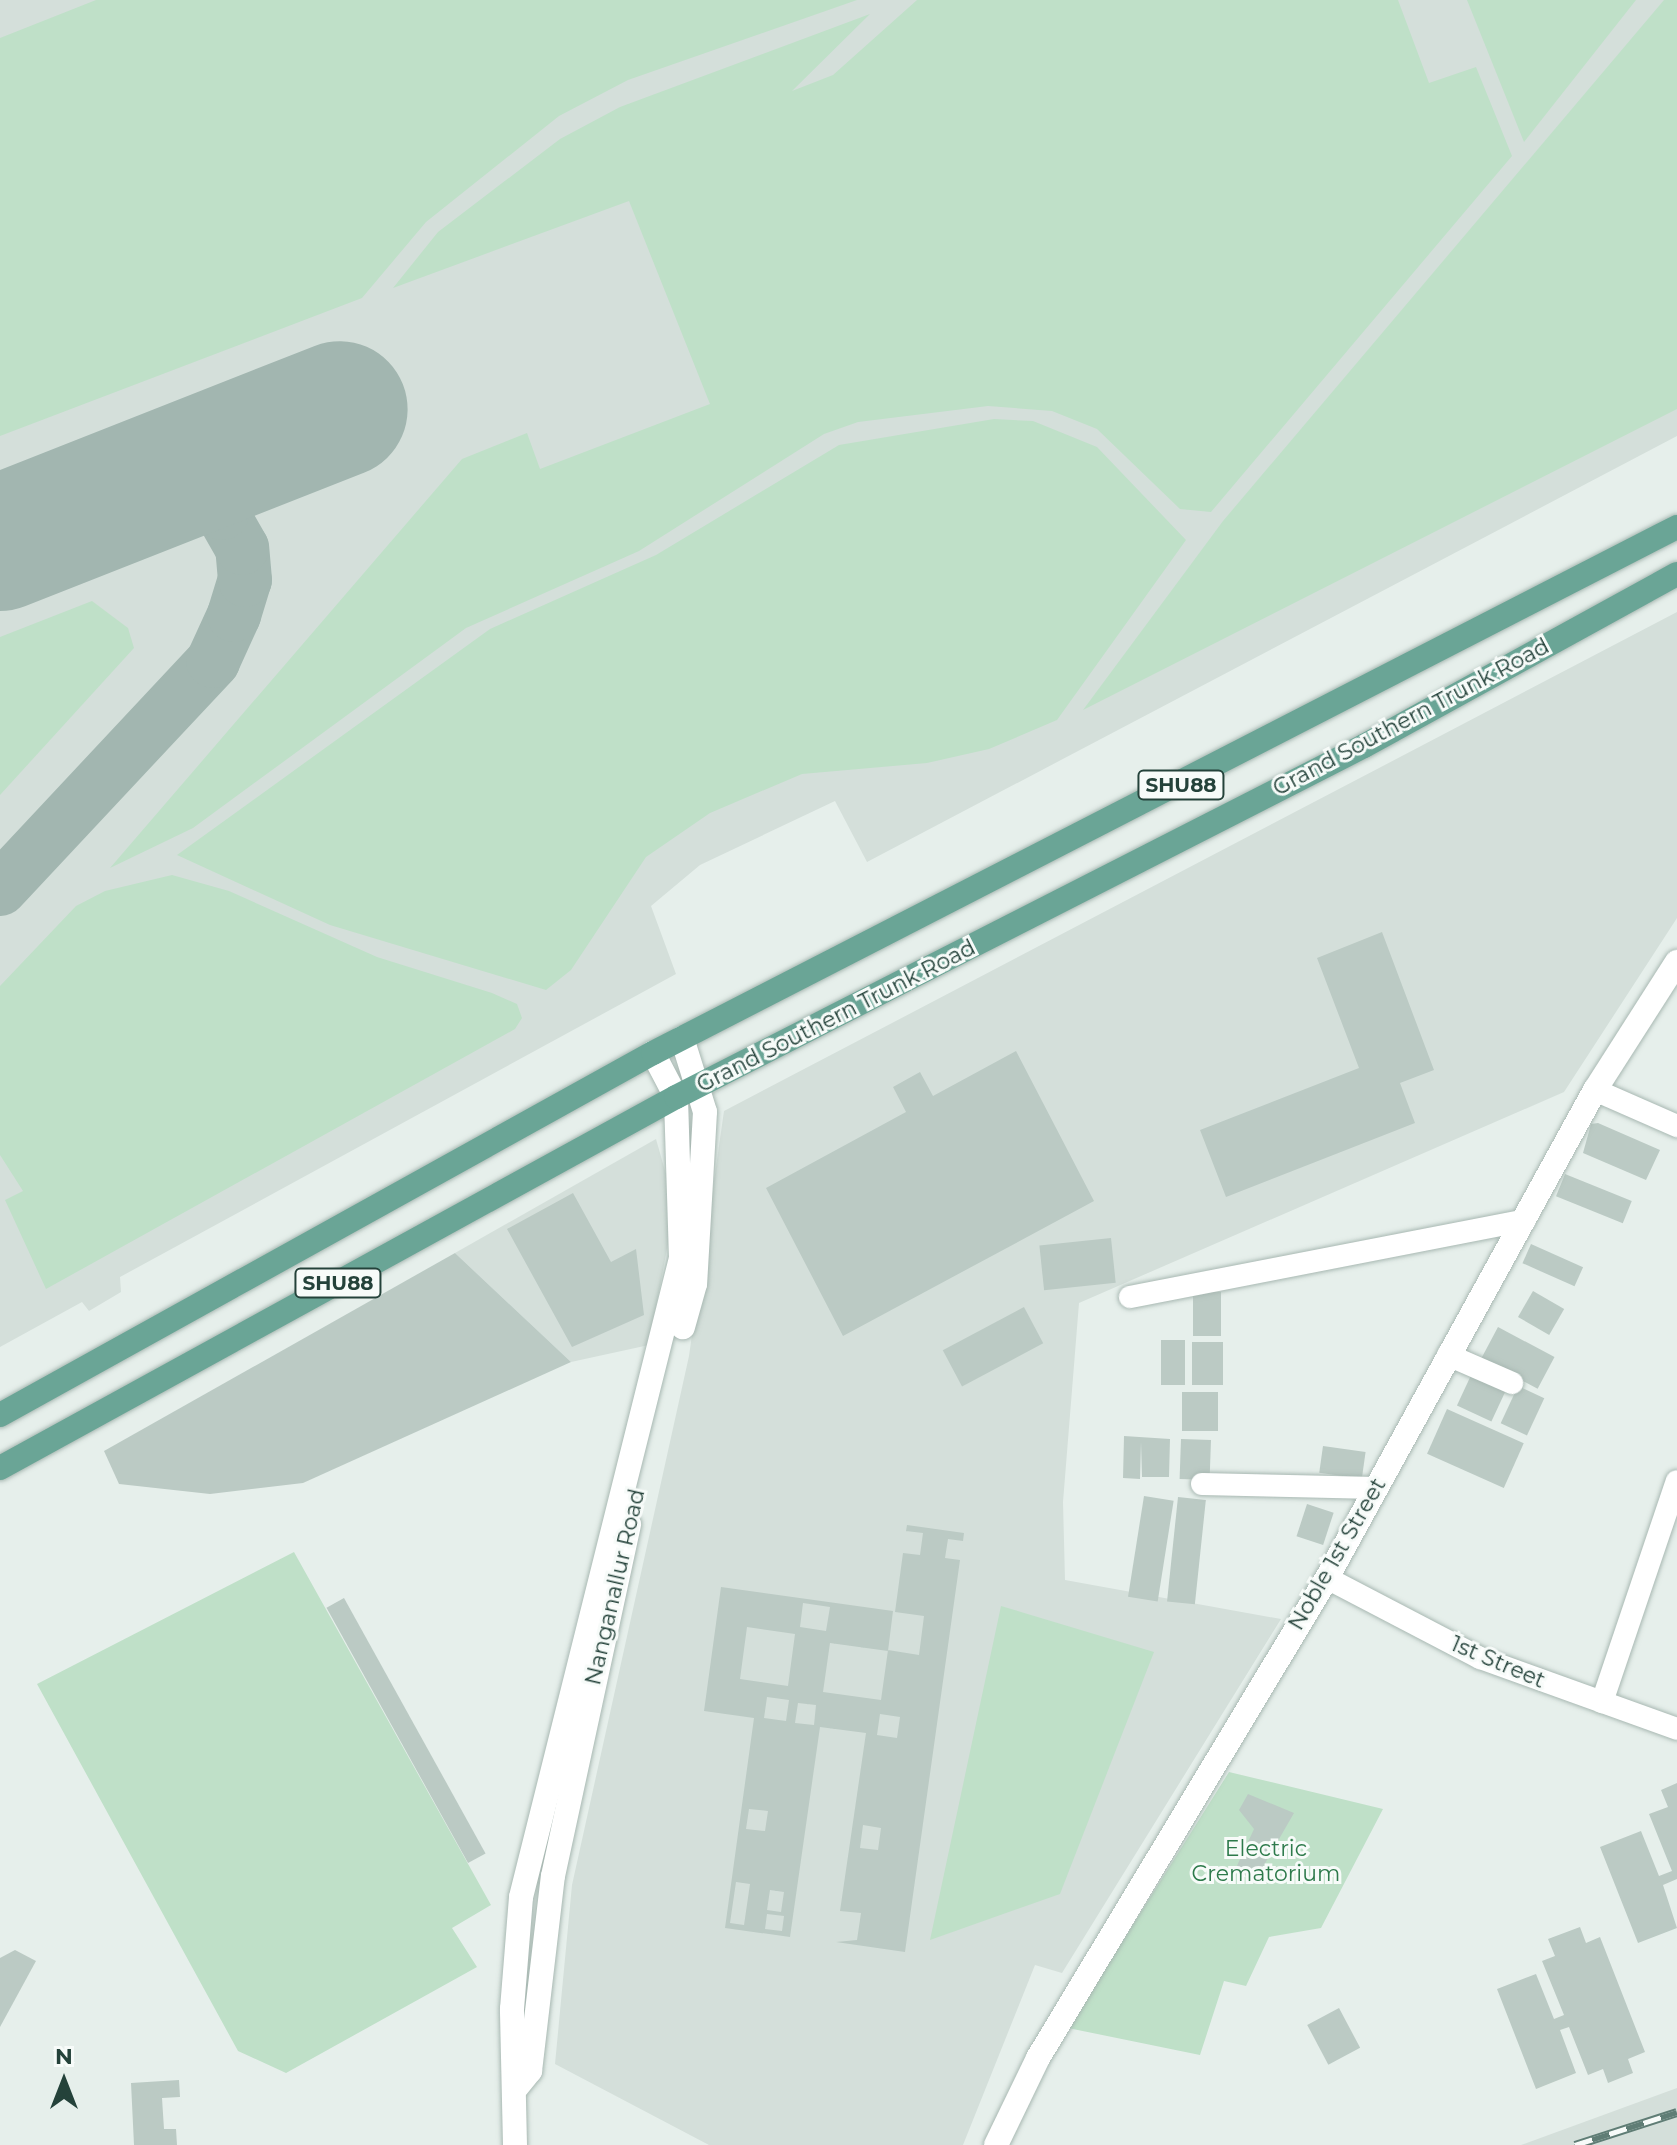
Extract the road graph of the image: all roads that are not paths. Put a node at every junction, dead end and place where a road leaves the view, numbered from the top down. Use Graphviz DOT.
graph roads {
  1 [pos="1677,527"];
  2 [pos="1677,574"];
  3 [pos="1677,962"];
  4 [pos="682,1038"];
  5 [pos="653,1053"];
  6 [pos="702,1085"];
  7 [pos="1595,1090"];
  8 [pos="676,1097"];
  9 [pos="1677,1126"];
  10 [pos="1525,1220"];
  11 [pos="1130,1297"];
  12 [pos="1448,1355"];
  13 [pos="1512,1383"];
  14 [pos="0,1415"];
  15 [pos="0,1468"];
  16 [pos="1677,1481"];
  17 [pos="1202,1484"];
  18 [pos="1376,1488"];
  19 [pos="627,1496"];
  20 [pos="1327,1578"];
  21 [pos="1602,1702"];
  22 [pos="1677,1729"];
  23 [pos="515,2145"];
  24 [pos="996,2145"];
  1 -- 4 [label="main road, Grand Southern Trunk Road / SHU88"];
  2 -- 6 [label="main road, Grand Southern Trunk Road / SHU88"];
  3 -- 7 [label="street, Noble 1st Street"];
  4 -- 5 [label="main road, Grand Southern Trunk Road / SHU88"];
  4 -- 6 [label="street"];
  5 -- 8 [label="street"];
  5 -- 14 [label="main road, Grand Southern Trunk Road / SHU88"];
  6 -- 8 [label="main road, Grand Southern Trunk Road / SHU88"];
  6 -- 19 [label="street, Nanganallur Road"];
  7 -- 9 [label="street"];
  7 -- 10 [label="street, Noble 1st Street"];
  8 -- 15 [label="main road, Grand Southern Trunk Road / SHU88"];
  8 -- 19 [label="street, Nanganallur Road"];
  10 -- 11 [label="street"];
  10 -- 12 [label="street, Noble 1st Street"];
  12 -- 13 [label="street"];
  12 -- 18 [label="street, Noble 1st Street"];
  16 -- 21 [label="street"];
  17 -- 18 [label="street"];
  18 -- 20 [label="street, Noble 1st Street"];
  19 -- 23 [label="street, Nanganallur Road"];
  20 -- 21 [label="street, 1st Street"];
  20 -- 24 [label="street, Noble 1st Street"];
  21 -- 22 [label="street, 1st Street"];
}
